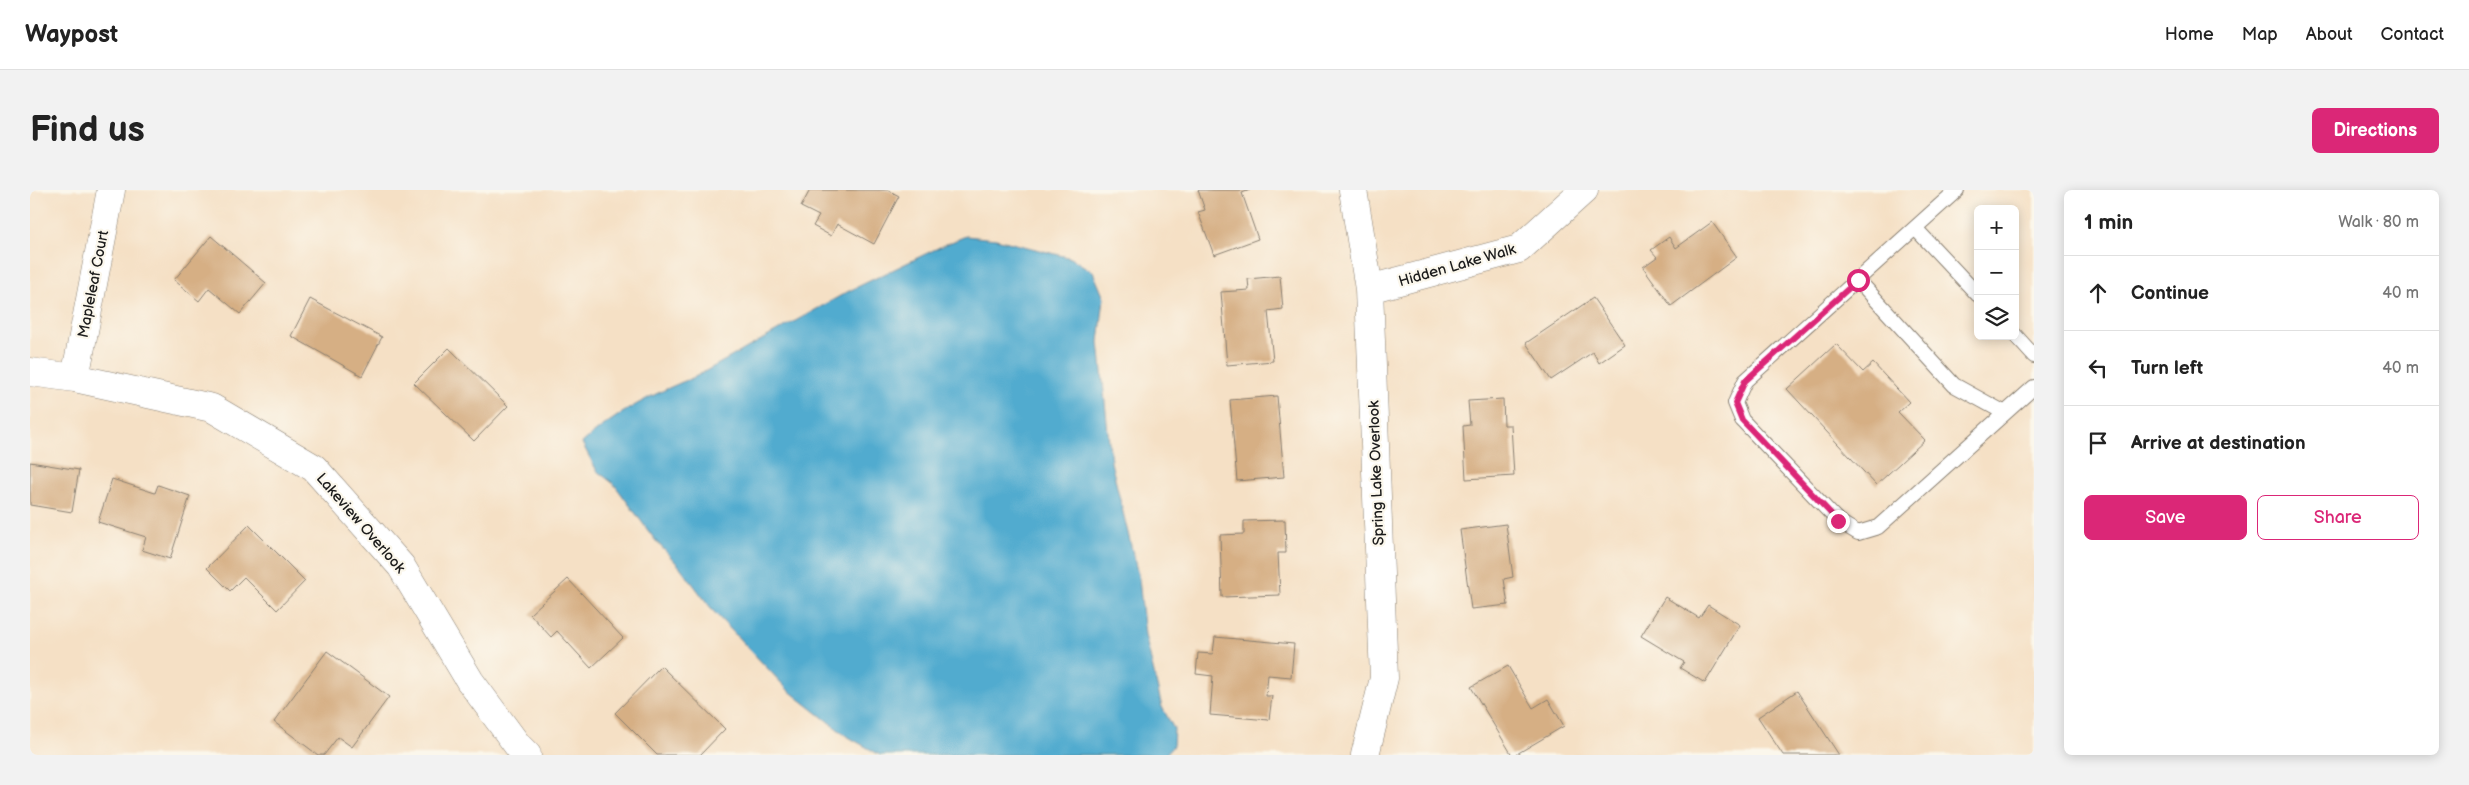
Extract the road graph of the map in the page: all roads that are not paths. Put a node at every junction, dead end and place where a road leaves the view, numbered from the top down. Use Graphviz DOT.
graph roads {
  1 [pos="111,190"];
  2 [pos="1353,190"];
  3 [pos="1584,190"];
  4 [pos="1957,190"];
  5 [pos="1915,228"];
  6 [pos="1858,280"];
  7 [pos="1369,289"];
  8 [pos="1974,291"];
  9 [pos="2019,339"];
  10 [pos="2034,356"];
  11 [pos="30,372"];
  12 [pos="75,378"];
  13 [pos="2034,387"];
  14 [pos="2005,413"];
  15 [pos="518,752"];
  16 [pos="1365,755"];
  1 -- 12 [label="street, Mapleleaf Court"];
  2 -- 7 [label="street, Spring Lake Overlook"];
  3 -- 7 [label="street, Hidden Lake Walk"];
  4 -- 5 [label="lane"];
  5 -- 6 [label="lane"];
  5 -- 8 [label="lane"];
  6 -- 14 [label="lane"];
  6 -- 14 [label="lane"];
  7 -- 16 [label="street, Spring Lake Overlook"];
  9 -- 10 [label="lane"];
  11 -- 12 [label="street, Lakeview Overlook"];
  12 -- 15 [label="street, Lakeview Overlook"];
  13 -- 14 [label="lane"];
}
